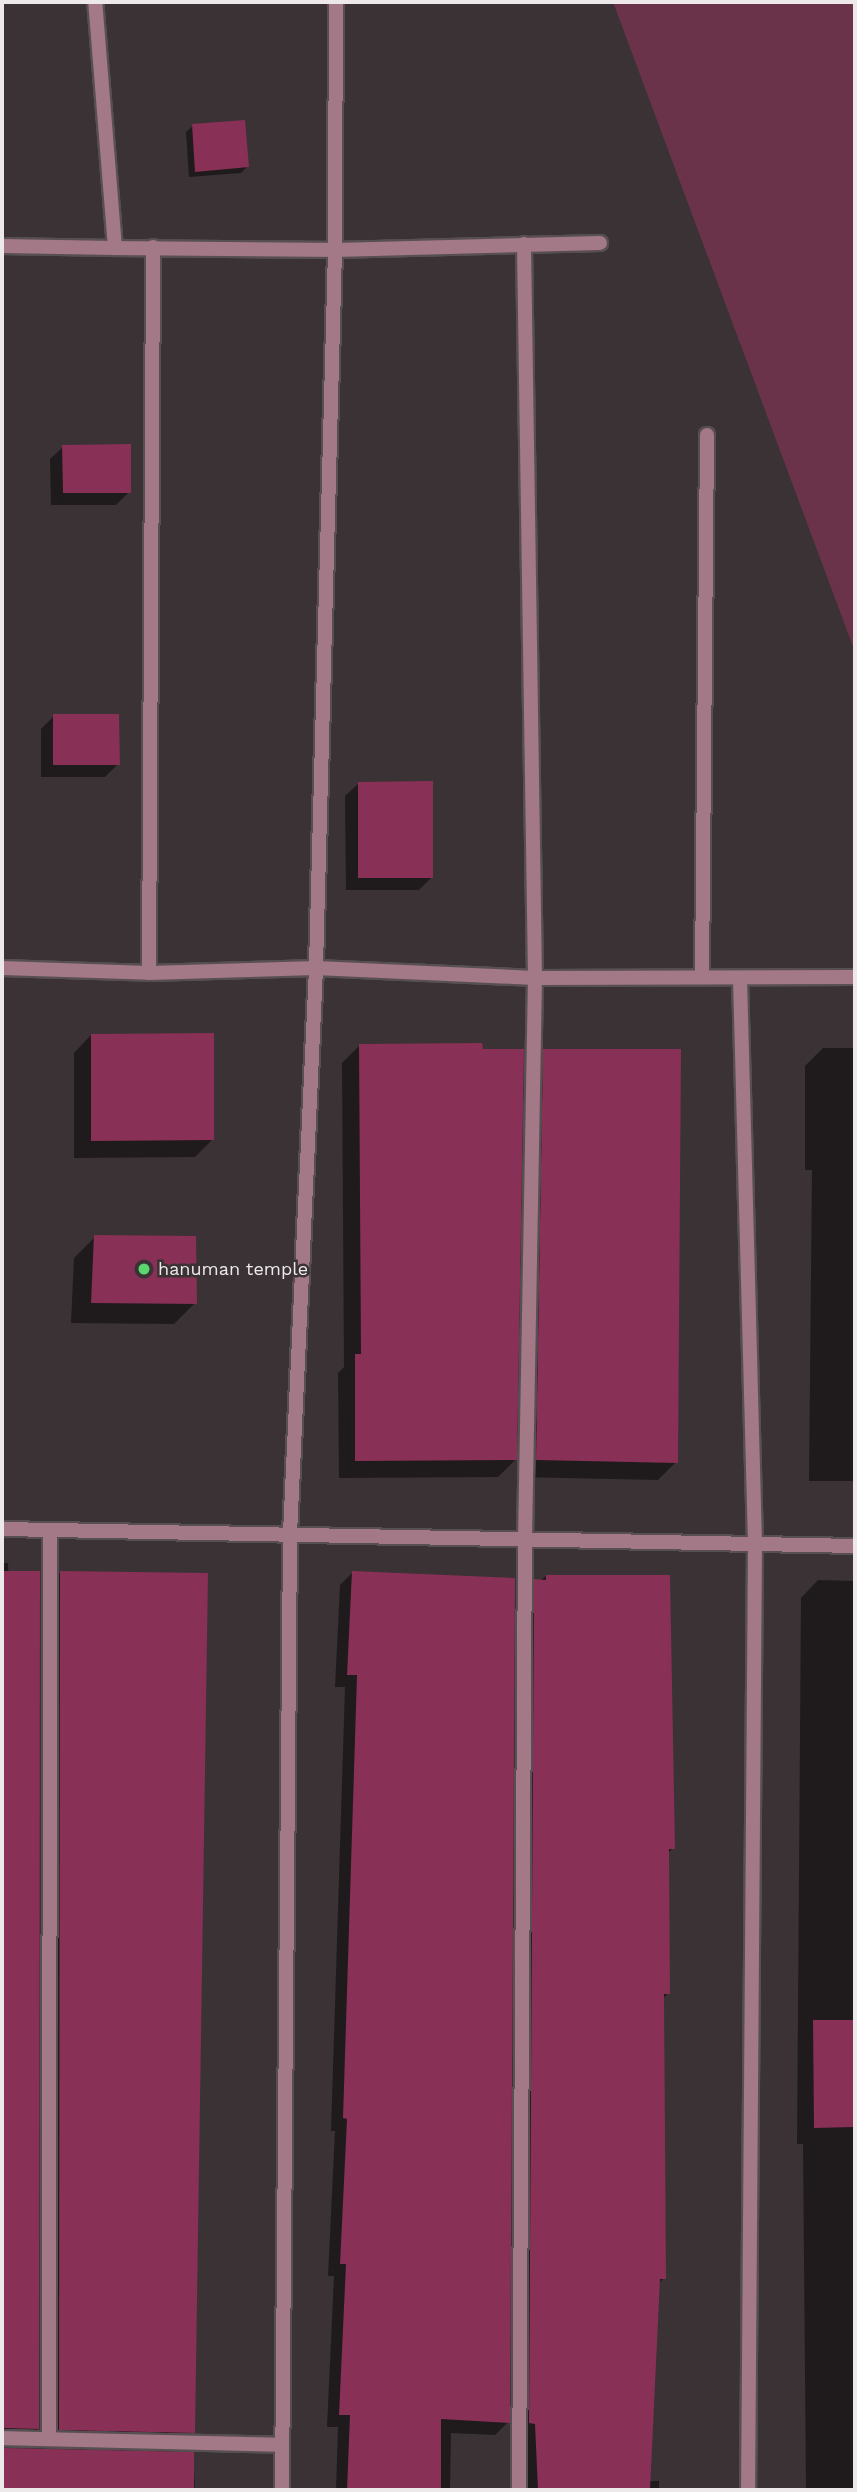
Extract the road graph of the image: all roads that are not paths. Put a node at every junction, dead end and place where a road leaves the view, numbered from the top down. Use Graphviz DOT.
graph roads {
  1 [pos="95,2"];
  2 [pos="336,2"];
  3 [pos="600,243"];
  4 [pos="524,244"];
  5 [pos="2,246"];
  6 [pos="153,247"];
  7 [pos="116,248"];
  8 [pos="335,250"];
  9 [pos="707,435"];
  10 [pos="2,968"];
  11 [pos="316,968"];
  12 [pos="149,973"];
  13 [pos="855,977"];
  14 [pos="535,978"];
  15 [pos="702,978"];
  16 [pos="740,978"];
  17 [pos="2,1529"];
  18 [pos="50,1530"];
  19 [pos="290,1535"];
  20 [pos="524,1540"];
  21 [pos="755,1544"];
  22 [pos="855,1546"];
  23 [pos="2,2438"];
  24 [pos="49,2439"];
  25 [pos="282,2445"];
  26 [pos="282,2490"];
  27 [pos="519,2490"];
  28 [pos="748,2490"];
  1 -- 7 [label="street"];
  2 -- 8 [label="street"];
  3 -- 4 [label="street"];
  4 -- 8 [label="street"];
  4 -- 14 [label="street"];
  5 -- 7 [label="street"];
  6 -- 7 [label="street"];
  6 -- 8 [label="street"];
  6 -- 12 [label="street"];
  8 -- 11 [label="street"];
  9 -- 15 [label="street"];
  10 -- 12 [label="street"];
  11 -- 12 [label="street"];
  11 -- 14 [label="street"];
  11 -- 19 [label="street"];
  13 -- 16 [label="street"];
  14 -- 15 [label="street"];
  14 -- 20 [label="street"];
  15 -- 16 [label="street"];
  16 -- 21 [label="street"];
  17 -- 18 [label="street"];
  18 -- 19 [label="street"];
  18 -- 24 [label="street"];
  19 -- 20 [label="street"];
  19 -- 25 [label="street"];
  20 -- 21 [label="street"];
  20 -- 27 [label="street"];
  21 -- 22 [label="street"];
  21 -- 28 [label="street"];
  23 -- 24 [label="street"];
  24 -- 25 [label="street"];
  25 -- 26 [label="street"];
}
